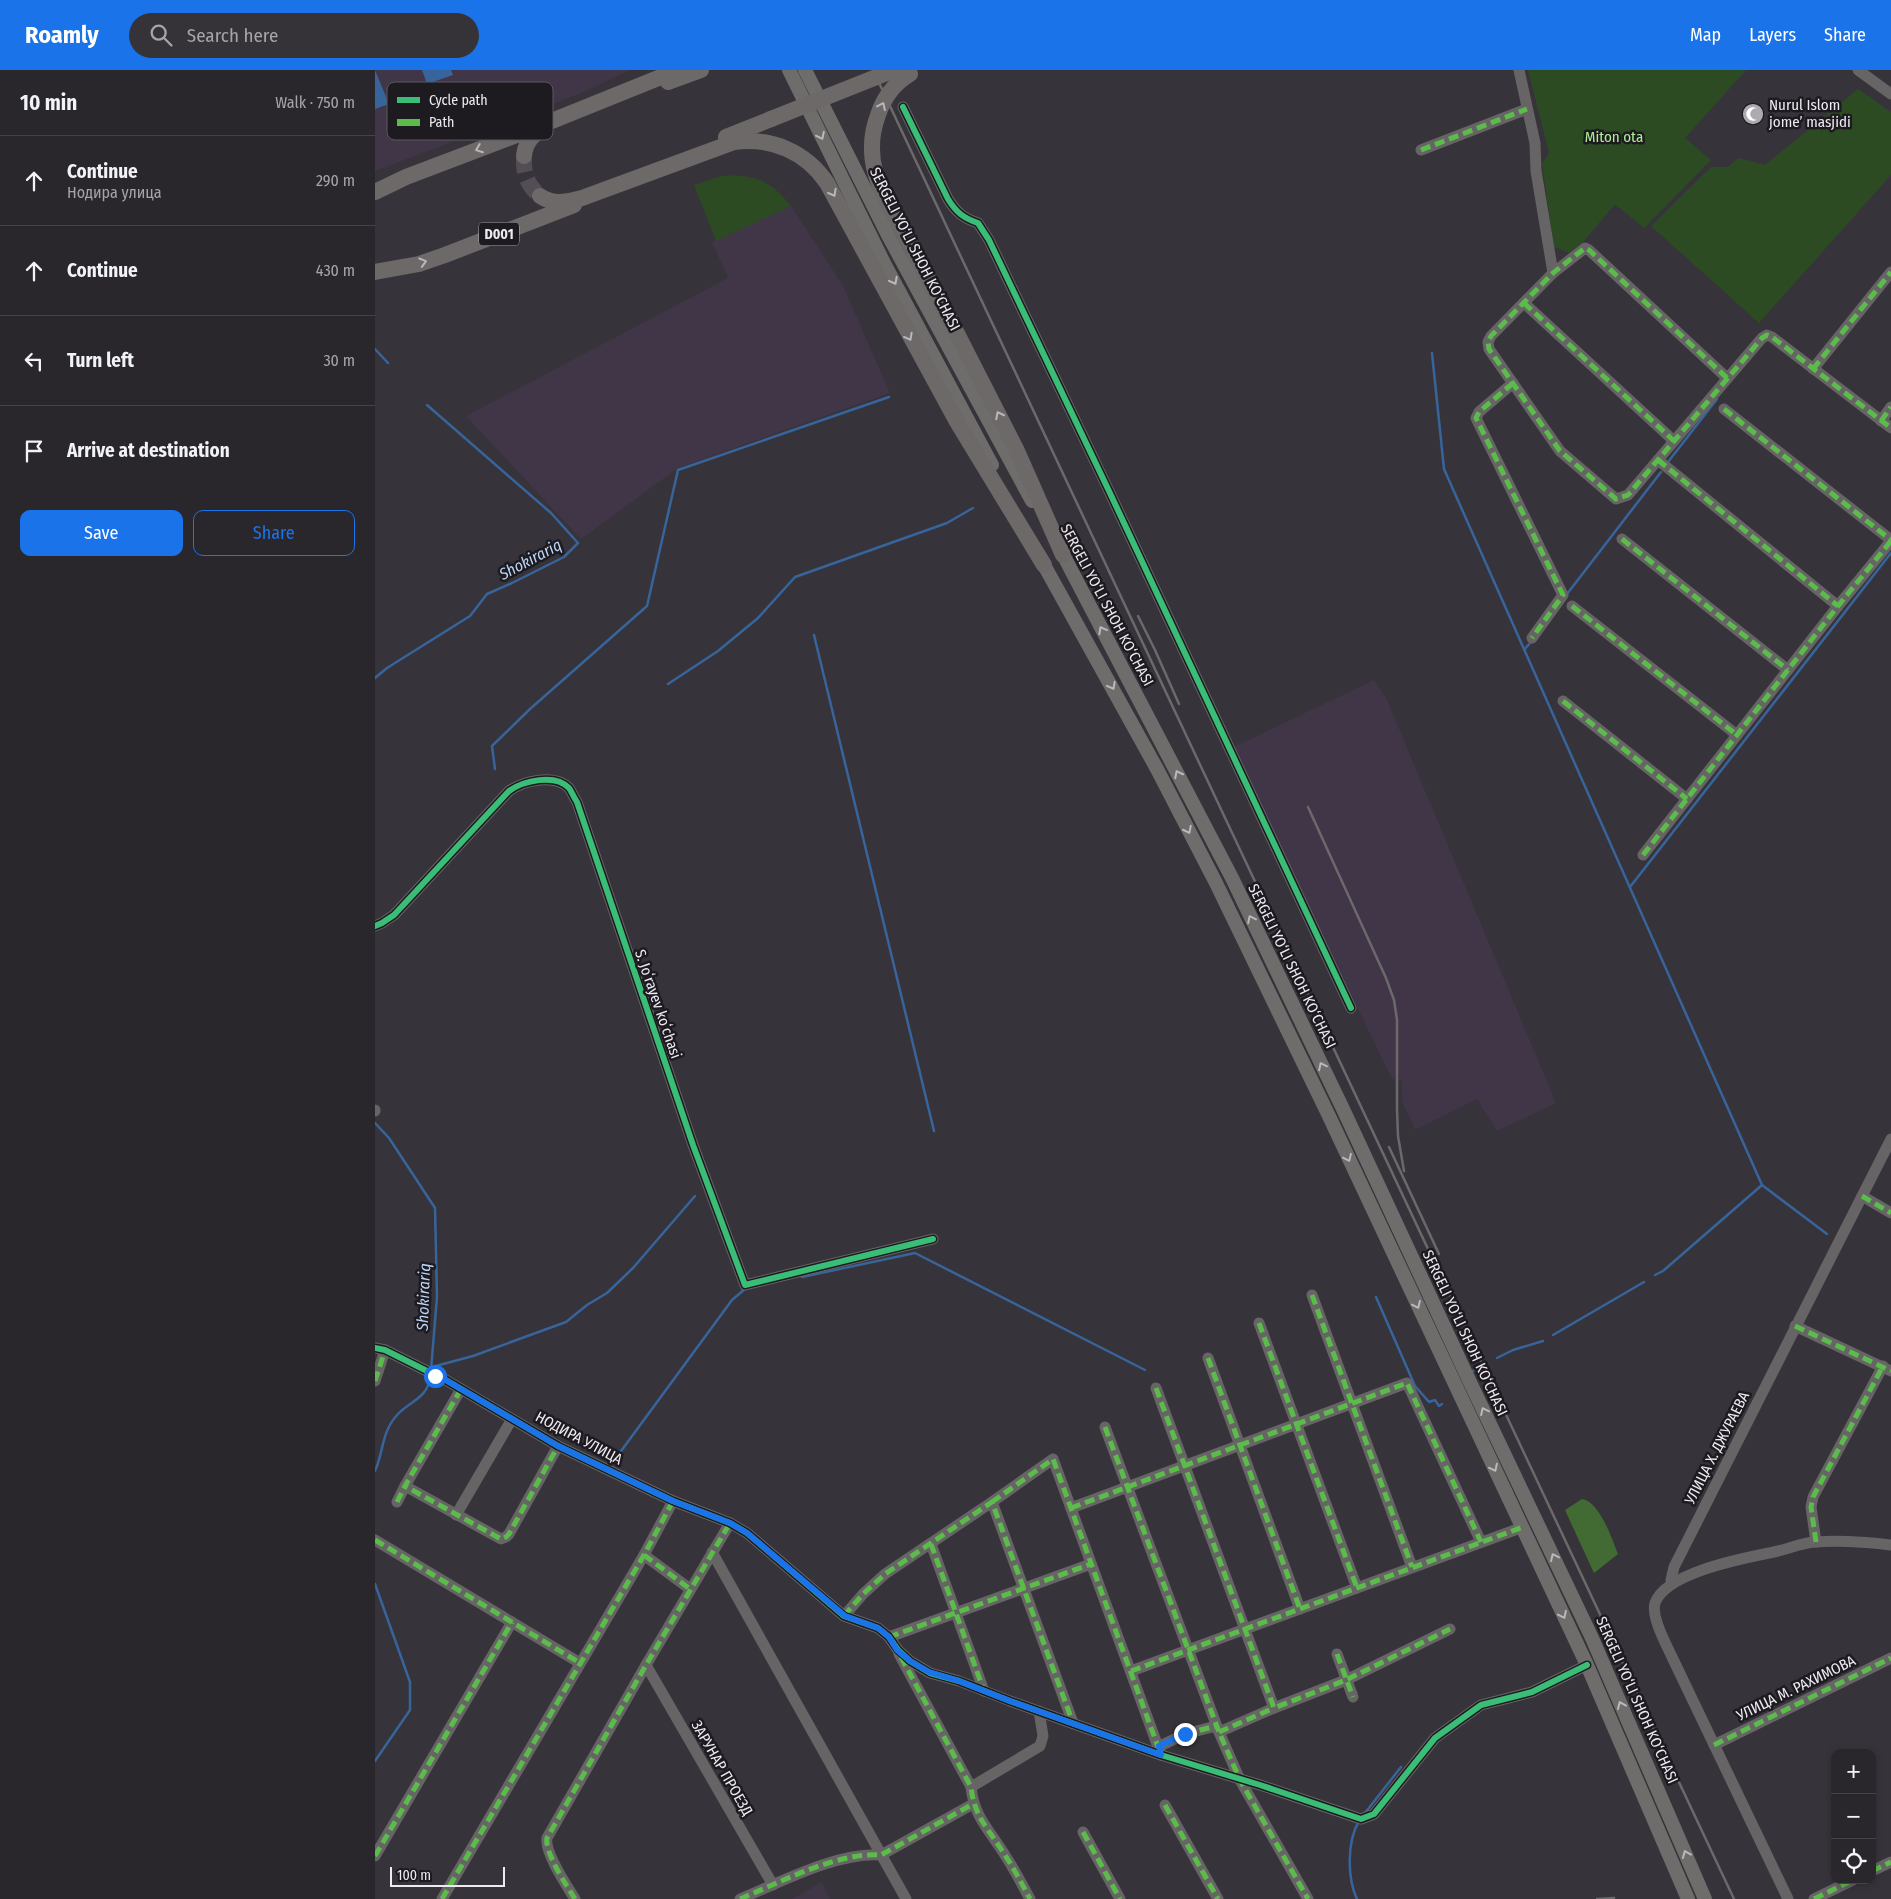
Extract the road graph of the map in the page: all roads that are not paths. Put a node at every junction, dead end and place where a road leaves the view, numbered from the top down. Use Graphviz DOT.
graph roads {
  1 [pos="678,70"];
  2 [pos="701,70"];
  3 [pos="789,70"];
  4 [pos="805,70"];
  5 [pos="894,70"];
  6 [pos="1519,70"];
  7 [pos="1858,70"];
  8 [pos="914,72"];
  9 [pos="1891,94"];
  10 [pos="903,108"];
  11 [pos="1527,109"];
  12 [pos="573,112"];
  13 [pos="553,120"];
  14 [pos="553,123"];
  15 [pos="501,140"];
  16 [pos="530,140"];
  17 [pos="1421,150"];
  18 [pos="523,156"];
  19 [pos="620,185"];
  20 [pos="375,192"];
  21 [pos="540,196"];
  22 [pos="375,272"];
  23 [pos="1891,272"];
  24 [pos="1553,274"];
  25 [pos="1524,303"];
  26 [pos="1813,368"];
  27 [pos="1727,378"];
  28 [pos="1513,383"];
  29 [pos="1891,407"];
  30 [pos="1724,409"];
  31 [pos="1881,421"];
  32 [pos="1891,428"];
  33 [pos="1674,441"];
  34 [pos="1658,460"];
  35 [pos="1622,539"];
  36 [pos="1891,541"];
  37 [pos="1063,555"];
  38 [pos="1043,565"];
  39 [pos="1572,606"];
  40 [pos="1838,606"];
  41 [pos="1532,638"];
  42 [pos="1788,670"];
  43 [pos="1563,701"];
  44 [pos="1737,735"];
  45 [pos="1687,800"];
  46 [pos="1643,855"];
  47 [pos="375,926"];
  48 [pos="1351,1008"];
  49 [pos="1891,1138"];
  50 [pos="1861,1196"];
  51 [pos="1891,1213"];
  52 [pos="933,1239"];
  53 [pos="1312,1295"];
  54 [pos="1259,1324"];
  55 [pos="1795,1326"];
  56 [pos="380,1349"];
  57 [pos="1208,1358"];
  58 [pos="1887,1368"];
  59 [pos="375,1382"];
  60 [pos="1156,1388"];
  61 [pos="461,1389"];
  62 [pos="1352,1403"];
  63 [pos="512,1419"];
  64 [pos="1296,1424"];
  65 [pos="1105,1427"];
  66 [pos="1240,1445"];
  67 [pos="558,1446"];
  68 [pos="1184,1466"];
  69 [pos="405,1486"];
  70 [pos="1127,1487"];
  71 [pos="673,1501"];
  72 [pos="397,1502"];
  73 [pos="992,1502"];
  74 [pos="1071,1508"];
  75 [pos="456,1515"];
  76 [pos="730,1523"];
  77 [pos="1523,1527"];
  78 [pos="375,1540"];
  79 [pos="1481,1542"];
  80 [pos="1816,1542"];
  81 [pos="931,1544"];
  82 [pos="1891,1545"];
  83 [pos="712,1552"];
  84 [pos="644,1555"];
  85 [pos="1091,1564"];
  86 [pos="1412,1567"];
  87 [pos="1672,1584"];
  88 [pos="1024,1588"];
  89 [pos="1357,1588"];
  90 [pos="690,1589"];
  91 [pos="1300,1608"];
  92 [pos="956,1613"];
  93 [pos="845,1616"];
  94 [pos="512,1622"];
  95 [pos="1245,1629"];
  96 [pos="1450,1629"];
  97 [pos="889,1637"];
  98 [pos="897,1650"];
  99 [pos="1188,1650"];
  100 [pos="1337,1654"];
  101 [pos="1891,1658"];
  102 [pos="580,1663"];
  103 [pos="645,1665"];
  104 [pos="1587,1665"];
  105 [pos="1131,1671"];
  106 [pos="1346,1680"];
  107 [pos="984,1691"];
  108 [pos="1353,1697"];
  109 [pos="1274,1708"];
  110 [pos="1039,1712"];
  111 [pos="1073,1723"];
  112 [pos="1217,1729"];
  113 [pos="1714,1745"];
  114 [pos="1160,1751"];
  115 [pos="1240,1780"];
  116 [pos="971,1787"];
  117 [pos="973,1804"];
  118 [pos="1165,1805"];
  119 [pos="1083,1832"];
  120 [pos="881,1855"];
  121 [pos="375,1856"];
  122 [pos="1891,1862"];
  123 [pos="1876,1869"];
  124 [pos="1845,1884"];
  125 [pos="773,1885"];
  126 [pos="442,1899"];
  127 [pos="575,1899"];
  128 [pos="740,1899"];
  129 [pos="906,1899"];
  130 [pos="1030,1899"];
  131 [pos="1120,1899"];
  132 [pos="1218,1899"];
  133 [pos="1307,1899"];
  134 [pos="1688,1899"];
  135 [pos="1705,1899"];
  136 [pos="1788,1899"];
  137 [pos="1814,1899"];
  1 -- 12 [label="highway"];
  2 -- 12 [label="highway"];
  3 -- 38 [label="main road, SERGELI YO‘LI SHOH KO‘CHASI, one-way"];
  4 -- 37 [label="main road, SERGELI YO‘LI SHOH KO‘CHASI"];
  5 -- 19 [label="highway, D001, bridge"];
  6 -- 11 [label="street"];
  7 -- 9 [label="street"];
  37 -- 8 [label="highway, one-way, bridge"];
  10 -- 48 [label="street"];
  11 -- 17 [label="street"];
  11 -- 24 [label="street"];
  12 -- 13 [label="highway, one-way"];
  12 -- 14 [label="highway"];
  15 -- 20 [label="highway, one-way"];
  16 -- 18 [label="highway"];
  19 -- 21 [label="highway"];
  22 -- 19 [label="highway, D001, one-way"];
  19 -- 38 [label="highway, one-way"];
  23 -- 26 [label="street"];
  24 -- 25 [label="street"];
  24 -- 27 [label="street"];
  25 -- 28 [label="street"];
  25 -- 33 [label="street"];
  26 -- 27 [label="street"];
  26 -- 31 [label="street"];
  27 -- 33 [label="street"];
  28 -- 34 [label="street"];
  28 -- 41 [label="street"];
  29 -- 31 [label="street"];
  30 -- 36 [label="street"];
  31 -- 32 [label="street"];
  33 -- 34 [label="street"];
  34 -- 40 [label="street"];
  35 -- 42 [label="street"];
  36 -- 40 [label="street"];
  135 -- 37 [label="main road, SERGELI YO‘LI SHOH KO‘CHASI, one-way"];
  38 -- 77 [label="main road, SERGELI YO‘LI SHOH KO‘CHASI, one-way"];
  39 -- 44 [label="street"];
  40 -- 42 [label="street"];
  42 -- 44 [label="street"];
  43 -- 45 [label="street"];
  44 -- 45 [label="street"];
  45 -- 46 [label="street"];
  47 -- 52 [label="street, S. Joʻrayev koʻchasi"];
  49 -- 50 [label="street, УЛИЦА Х. ДЖУРАЕВА"];
  50 -- 51 [label="street"];
  50 -- 55 [label="street, УЛИЦА Х. ДЖУРАЕВА"];
  53 -- 62 [label="street"];
  54 -- 64 [label="street"];
  55 -- 58 [label="street"];
  55 -- 87 [label="street, УЛИЦА Х. ДЖУРАЕВА"];
  56 -- 59 [label="street"];
  56 -- 61 [label="street, НОДИРА УЛИЦА"];
  57 -- 66 [label="street"];
  58 -- 80 [label="street"];
  60 -- 68 [label="street"];
  61 -- 63 [label="street, НОДИРА УЛИЦА"];
  61 -- 69 [label="street"];
  62 -- 64 [label="street"];
  62 -- 79 [label="street"];
  62 -- 86 [label="street"];
  63 -- 67 [label="street, НОДИРА УЛИЦА"];
  63 -- 75 [label="street"];
  64 -- 66 [label="street"];
  64 -- 89 [label="street"];
  65 -- 70 [label="street"];
  66 -- 68 [label="street"];
  66 -- 91 [label="street"];
  67 -- 71 [label="street, НОДИРА УЛИЦА"];
  67 -- 75 [label="street"];
  68 -- 70 [label="street"];
  68 -- 95 [label="street"];
  69 -- 72 [label="street"];
  69 -- 75 [label="street"];
  70 -- 74 [label="street"];
  70 -- 99 [label="street"];
  71 -- 76 [label="street, НОДИРА УЛИЦА"];
  71 -- 84 [label="street"];
  73 -- 74 [label="street"];
  73 -- 81 [label="street"];
  73 -- 88 [label="street"];
  74 -- 85 [label="street"];
  76 -- 83 [label="street"];
  76 -- 93 [label="street, НОДИРА УЛИЦА"];
  77 -- 79 [label="street"];
  77 -- 104 [label="main road, SERGELI YO‘LI SHOH KO‘CHASI, one-way"];
  78 -- 94 [label="street"];
  79 -- 86 [label="street"];
  80 -- 82 [label="street"];
  80 -- 87 [label="street"];
  81 -- 92 [label="street"];
  81 -- 93 [label="street"];
  83 -- 90 [label="street"];
  83 -- 120 [label="street"];
  84 -- 90 [label="street"];
  84 -- 102 [label="street"];
  85 -- 88 [label="street"];
  85 -- 105 [label="street"];
  86 -- 89 [label="street"];
  87 -- 113 [label="street"];
  88 -- 92 [label="street"];
  88 -- 111 [label="street"];
  89 -- 91 [label="street"];
  90 -- 103 [label="street"];
  91 -- 95 [label="street"];
  92 -- 97 [label="street"];
  92 -- 107 [label="street"];
  93 -- 97 [label="street"];
  94 -- 102 [label="street"];
  94 -- 121 [label="street"];
  95 -- 99 [label="street"];
  95 -- 109 [label="street"];
  96 -- 106 [label="street"];
  97 -- 98 [label="street"];
  98 -- 107 [label="street"];
  98 -- 116 [label="street"];
  99 -- 105 [label="street"];
  99 -- 112 [label="street"];
  100 -- 106 [label="street"];
  101 -- 113 [label="street, УЛИЦА М. РАХИМОВА"];
  102 -- 126 [label="street"];
  103 -- 125 [label="street, ЗАРУНАР ПРОЕЗД"];
  103 -- 127 [label="street"];
  104 -- 115 [label="street"];
  104 -- 134 [label="main road, SERGELI YO‘LI SHOH KO‘CHASI"];
  105 -- 114 [label="street"];
  106 -- 108 [label="street"];
  106 -- 109 [label="street"];
  107 -- 110 [label="street"];
  109 -- 112 [label="street"];
  110 -- 111 [label="street"];
  110 -- 116 [label="street"];
  111 -- 114 [label="street"];
  112 -- 114 [label="street"];
  112 -- 115 [label="street"];
  113 -- 136 [label="street"];
  114 -- 115 [label="street"];
  115 -- 133 [label="street"];
  116 -- 117 [label="street"];
  117 -- 120 [label="street"];
  117 -- 130 [label="street"];
  118 -- 132 [label="street"];
  119 -- 131 [label="street"];
  120 -- 125 [label="street"];
  120 -- 129 [label="street"];
  122 -- 123 [label="street"];
  124 -- 137 [label="street"];
  125 -- 128 [label="street"];
}
